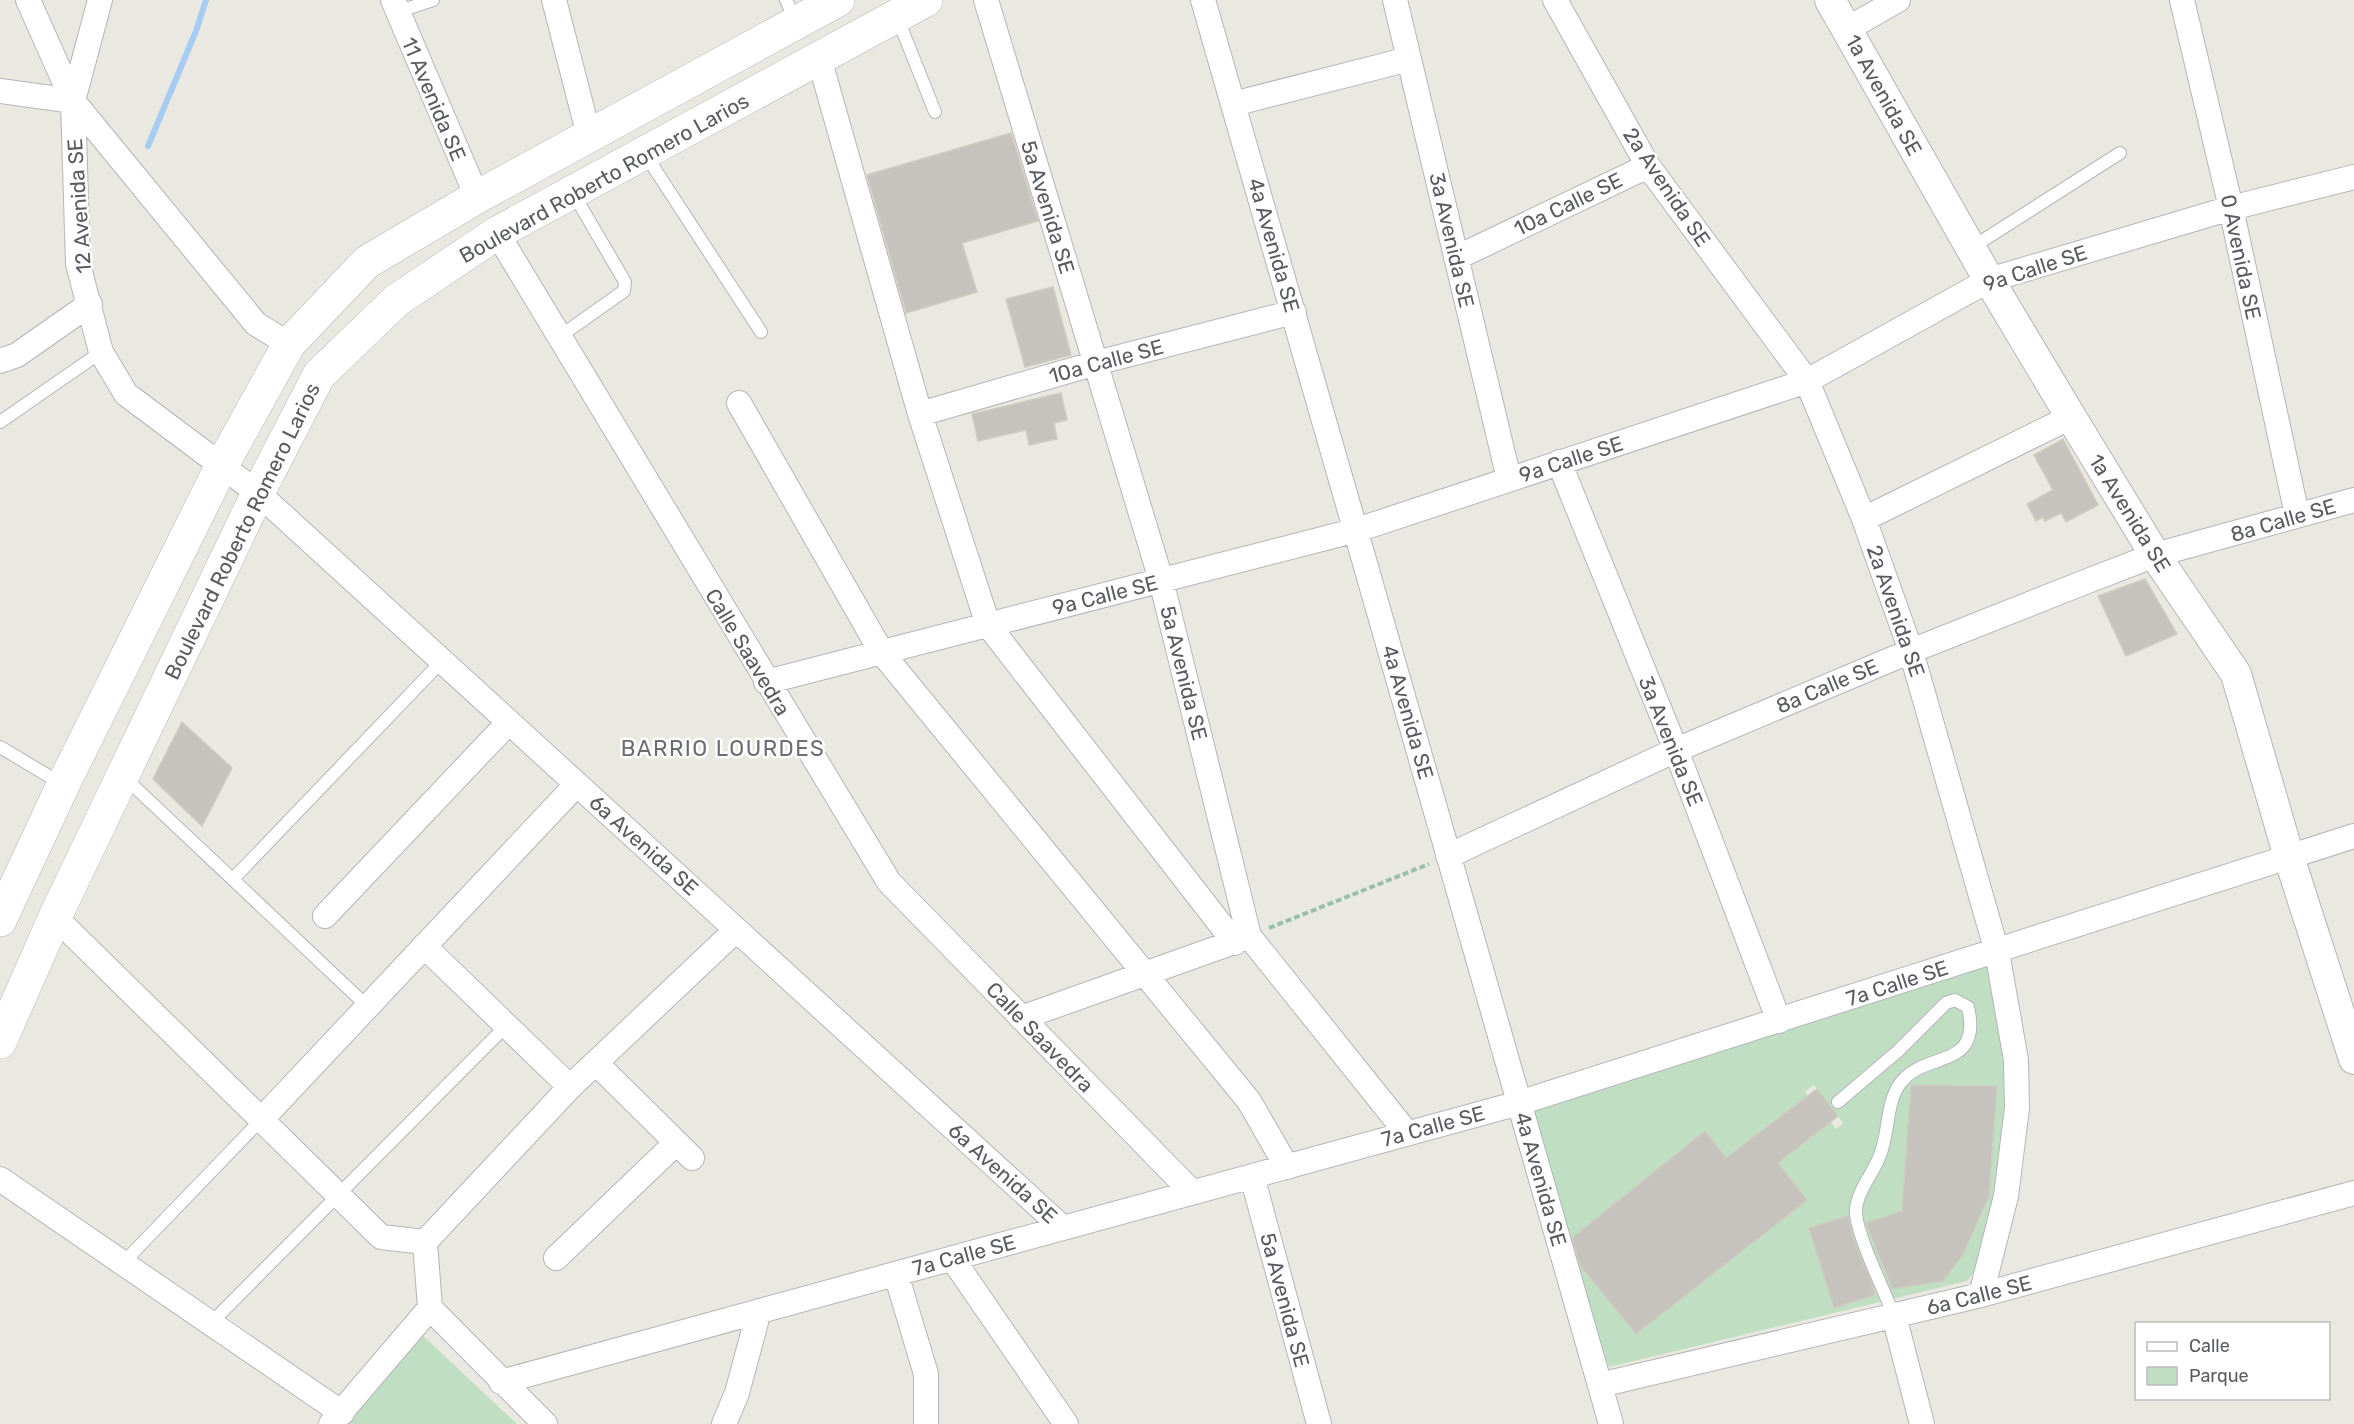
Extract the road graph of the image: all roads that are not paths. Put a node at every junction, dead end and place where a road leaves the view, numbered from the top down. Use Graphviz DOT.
graph roads {
  1 [pos="28,0"];
  2 [pos="100,0"];
  3 [pos="433,0"];
  4 [pos="554,0"];
  5 [pos="838,0"];
  6 [pos="926,0"];
  7 [pos="986,0"];
  8 [pos="1203,0"];
  9 [pos="1395,0"];
  10 [pos="1554,0"];
  11 [pos="1830,0"];
  12 [pos="1898,0"];
  13 [pos="2182,0"];
  14 [pos="395,6"];
  15 [pos="791,11"];
  16 [pos="897,16"];
  17 [pos="1847,29"];
  18 [pos="819,58"];
  19 [pos="1409,59"];
  20 [pos="0,91"];
  21 [pos="73,101"];
  22 [pos="1233,104"];
  23 [pos="935,112"];
  24 [pos="590,136"];
  25 [pos="645,153"];
  26 [pos="2120,153"];
  27 [pos="1648,166"];
  28 [pos="2354,177"];
  29 [pos="573,193"];
  30 [pos="477,197"];
  31 [pos="2231,208"];
  32 [pos="497,233"];
  33 [pos="1971,248"];
  34 [pos="1456,258"];
  35 [pos="1989,280"];
  36 [pos="90,304"];
  37 [pos="1294,312"];
  38 [pos="761,332"];
  39 [pos="559,337"];
  40 [pos="290,344"];
  41 [pos="101,352"];
  42 [pos="0,361"];
  43 [pos="1096,363"];
  44 [pos="1807,381"];
  45 [pos="739,403"];
  46 [pos="920,414"];
  47 [pos="2071,417"];
  48 [pos="0,422"];
  49 [pos="1559,462"];
  50 [pos="221,467"];
  51 [pos="1509,479"];
  52 [pos="258,493"];
  53 [pos="2354,500"];
  54 [pos="2297,515"];
  55 [pos="1864,519"];
  56 [pos="1357,530"];
  57 [pos="2155,555"];
  58 [pos="1161,580"];
  59 [pos="988,625"];
  60 [pos="1911,651"];
  61 [pos="882,653"];
  62 [pos="441,661"];
  63 [pos="766,682"];
  64 [pos="509,722"];
  65 [pos="0,747"];
  66 [pos="1676,750"];
  67 [pos="123,775"];
  68 [pos="577,784"];
  69 [pos="63,785"];
  70 [pos="2354,836"];
  71 [pos="1448,856"];
  72 [pos="2289,858"];
  73 [pos="233,879"];
  74 [pos="325,916"];
  75 [pos="55,917"];
  76 [pos="0,920"];
  77 [pos="736,930"];
  78 [pos="1242,940"];
  79 [pos="424,946"];
  80 [pos="1997,952"];
  81 [pos="1142,973"];
  82 [pos="367,1006"];
  83 [pos="1021,1018"];
  84 [pos="1779,1021"];
  85 [pos="506,1026"];
  86 [pos="0,1042"];
  87 [pos="2354,1059"];
  88 [pos="596,1063"];
  89 [pos="570,1087"];
  90 [pos="1838,1102"];
  91 [pos="1519,1103"];
  92 [pos="261,1121"];
  93 [pos="1406,1132"];
  94 [pos="1287,1167"];
  95 [pos="1252,1176"];
  96 [pos="0,1179"];
  97 [pos="1192,1192"];
  98 [pos="2354,1193"];
  99 [pos="339,1197"];
  100 [pos="1063,1228"];
  101 [pos="425,1242"];
  102 [pos="556,1258"];
  103 [pos="952,1258"];
  104 [pos="123,1263"];
  105 [pos="896,1274"];
  106 [pos="1981,1295"];
  107 [pos="430,1308"];
  108 [pos="759,1311"];
  109 [pos="1894,1316"];
  110 [pos="211,1323"];
  111 [pos="501,1382"];
  112 [pos="1600,1385"];
  113 [pos="337,1418"];
  114 [pos="544,1424"];
  115 [pos="724,1424"];
  116 [pos="926,1424"];
  117 [pos="1066,1424"];
  118 [pos="1319,1424"];
  119 [pos="1611,1424"];
  120 [pos="1922,1424"];
  1 -- 21 [label="street"];
  2 -- 21 [label="street, 12 Avenida SE"];
  3 -- 14 [label="lane"];
  4 -- 24 [label="street"];
  5 -- 15 [label="main road, Boulevard Roberto Romero Larios"];
  6 -- 16 [label="main road, Boulevard Roberto Romero Larios"];
  7 -- 43 [label="street, 5a Avenida SE"];
  8 -- 22 [label="street, 4a Avenida SE"];
  9 -- 19 [label="street, 3a Avenida SE"];
  10 -- 27 [label="street, 2a Avenida SE"];
  11 -- 17 [label="street, 1a Avenida SE"];
  12 -- 17 [label="street"];
  13 -- 31 [label="street, 0 Avenida SE"];
  14 -- 30 [label="street, 11 Avenida SE"];
  15 -- 24 [label="main road, Boulevard Roberto Romero Larios"];
  16 -- 18 [label="main road, Boulevard Roberto Romero Larios"];
  16 -- 23 [label="lane"];
  17 -- 33 [label="street, 1a Avenida SE"];
  18 -- 25 [label="main road, Boulevard Roberto Romero Larios"];
  18 -- 46 [label="street"];
  19 -- 22 [label="street"];
  19 -- 34 [label="street, 3a Avenida SE"];
  20 -- 21 [label="street"];
  21 -- 36 [label="street, 12 Avenida SE"];
  21 -- 40 [label="street"];
  22 -- 37 [label="street, 4a Avenida SE"];
  24 -- 30 [label="main road, Boulevard Roberto Romero Larios"];
  25 -- 29 [label="main road, Boulevard Roberto Romero Larios"];
  25 -- 38 [label="lane"];
  26 -- 33 [label="lane"];
  27 -- 34 [label="street, 10a Calle SE"];
  27 -- 44 [label="street, 2a Avenida SE"];
  28 -- 31 [label="street, 9a Calle SE"];
  29 -- 32 [label="main road, Boulevard Roberto Romero Larios"];
  29 -- 39 [label="lane"];
  30 -- 40 [label="main road, Boulevard Roberto Romero Larios"];
  31 -- 35 [label="street, 9a Calle SE"];
  31 -- 54 [label="street, 0 Avenida SE"];
  32 -- 39 [label="street, Calle Saavedra"];
  32 -- 52 [label="main road, Boulevard Roberto Romero Larios"];
  33 -- 35 [label="street, 1a Avenida SE"];
  34 -- 51 [label="street, 3a Avenida SE"];
  35 -- 44 [label="street, 9a Calle SE"];
  35 -- 47 [label="street, 1a Avenida SE"];
  36 -- 41 [label="street, 12 Avenida SE"];
  36 -- 42 [label="street"];
  37 -- 43 [label="street, 10a Calle SE"];
  37 -- 56 [label="street, 4a Avenida SE"];
  39 -- 63 [label="street, Calle Saavedra"];
  40 -- 50 [label="main road, Boulevard Roberto Romero Larios"];
  41 -- 48 [label="lane"];
  41 -- 50 [label="street, 12 Avenida SE"];
  43 -- 46 [label="street, 10a Calle SE"];
  43 -- 58 [label="street, 5a Avenida SE"];
  44 -- 49 [label="street, 9a Calle SE"];
  44 -- 55 [label="street, 2a Avenida SE"];
  45 -- 61 [label="street"];
  46 -- 59 [label="street"];
  47 -- 55 [label="street"];
  47 -- 57 [label="street, 1a Avenida SE"];
  49 -- 51 [label="street, 9a Calle SE"];
  49 -- 66 [label="street, 3a Avenida SE"];
  50 -- 52 [label="street, 6a Avenida SE"];
  50 -- 69 [label="main road, Boulevard Roberto Romero Larios"];
  51 -- 56 [label="street, 9a Calle SE"];
  52 -- 62 [label="street, 6a Avenida SE"];
  52 -- 67 [label="main road, Boulevard Roberto Romero Larios"];
  53 -- 54 [label="street, 8a Calle SE"];
  54 -- 57 [label="street, 8a Calle SE"];
  55 -- 60 [label="street, 2a Avenida SE"];
  56 -- 58 [label="street, 9a Calle SE"];
  56 -- 71 [label="street, 4a Avenida SE"];
  57 -- 60 [label="street, 8a Calle SE"];
  57 -- 72 [label="street, 1a Avenida SE"];
  58 -- 59 [label="street, 9a Calle SE"];
  58 -- 78 [label="street, 5a Avenida SE"];
  59 -- 61 [label="street, 9a Calle SE"];
  59 -- 78 [label="street"];
  60 -- 66 [label="street, 8a Calle SE"];
  60 -- 80 [label="street, 2a Avenida SE"];
  61 -- 63 [label="street, 9a Calle SE"];
  61 -- 81 [label="street"];
  62 -- 64 [label="street, 6a Avenida SE"];
  62 -- 73 [label="lane"];
  63 -- 83 [label="street, Calle Saavedra"];
  64 -- 68 [label="street, 6a Avenida SE"];
  64 -- 74 [label="street"];
  65 -- 69 [label="lane"];
  66 -- 71 [label="street, 8a Calle SE"];
  66 -- 84 [label="street, 3a Avenida SE"];
  67 -- 73 [label="lane"];
  67 -- 75 [label="main road, Boulevard Roberto Romero Larios"];
  68 -- 77 [label="street, 6a Avenida SE"];
  68 -- 79 [label="street"];
  69 -- 76 [label="main road, Boulevard Roberto Romero Larios"];
  70 -- 72 [label="street, 7a Calle SE"];
  71 -- 91 [label="street, 4a Avenida SE"];
  72 -- 80 [label="street, 7a Calle SE"];
  72 -- 87 [label="street, 1a Avenida SE"];
  73 -- 82 [label="lane"];
  75 -- 86 [label="main road, Boulevard Roberto Romero Larios"];
  75 -- 92 [label="street"];
  77 -- 88 [label="street"];
  77 -- 100 [label="street, 6a Avenida SE"];
  78 -- 81 [label="street"];
  78 -- 93 [label="street, 5a Avenida SE"];
  79 -- 82 [label="street"];
  79 -- 85 [label="street"];
  80 -- 84 [label="street, 7a Calle SE"];
  80 -- 106 [label="street, 2a Avenida SE"];
  81 -- 83 [label="street"];
  81 -- 94 [label="street"];
  82 -- 92 [label="street"];
  83 -- 97 [label="street, Calle Saavedra"];
  84 -- 91 [label="street, 7a Calle SE"];
  85 -- 89 [label="street"];
  85 -- 99 [label="lane"];
  88 -- 89 [label="street"];
  88 -- 102 [label="street"];
  89 -- 101 [label="street"];
  90 -- 109 [label="lane"];
  91 -- 93 [label="street, 7a Calle SE"];
  91 -- 112 [label="street, 4a Avenida SE"];
  92 -- 99 [label="street"];
  92 -- 104 [label="lane"];
  93 -- 94 [label="street, 7a Calle SE"];
  94 -- 95 [label="street, 7a Calle SE"];
  95 -- 97 [label="street, 7a Calle SE"];
  95 -- 118 [label="street, 5a Avenida SE"];
  96 -- 104 [label="street"];
  97 -- 100 [label="street, 7a Calle SE"];
  98 -- 106 [label="street, 6a Calle SE"];
  99 -- 101 [label="street"];
  99 -- 110 [label="lane"];
  100 -- 103 [label="street, 7a Calle SE"];
  101 -- 107 [label="street"];
  103 -- 105 [label="street, 7a Calle SE"];
  103 -- 117 [label="street"];
  104 -- 110 [label="street"];
  105 -- 108 [label="street, 7a Calle SE"];
  105 -- 116 [label="street"];
  106 -- 109 [label="street, 6a Calle SE"];
  107 -- 111 [label="street"];
  107 -- 113 [label="street"];
  108 -- 111 [label="street, 7a Calle SE"];
  108 -- 115 [label="street"];
  109 -- 112 [label="street, 6a Calle SE"];
  109 -- 120 [label="street"];
  110 -- 113 [label="street"];
  111 -- 114 [label="street"];
  112 -- 119 [label="street, 4a Avenida SE"];
}
